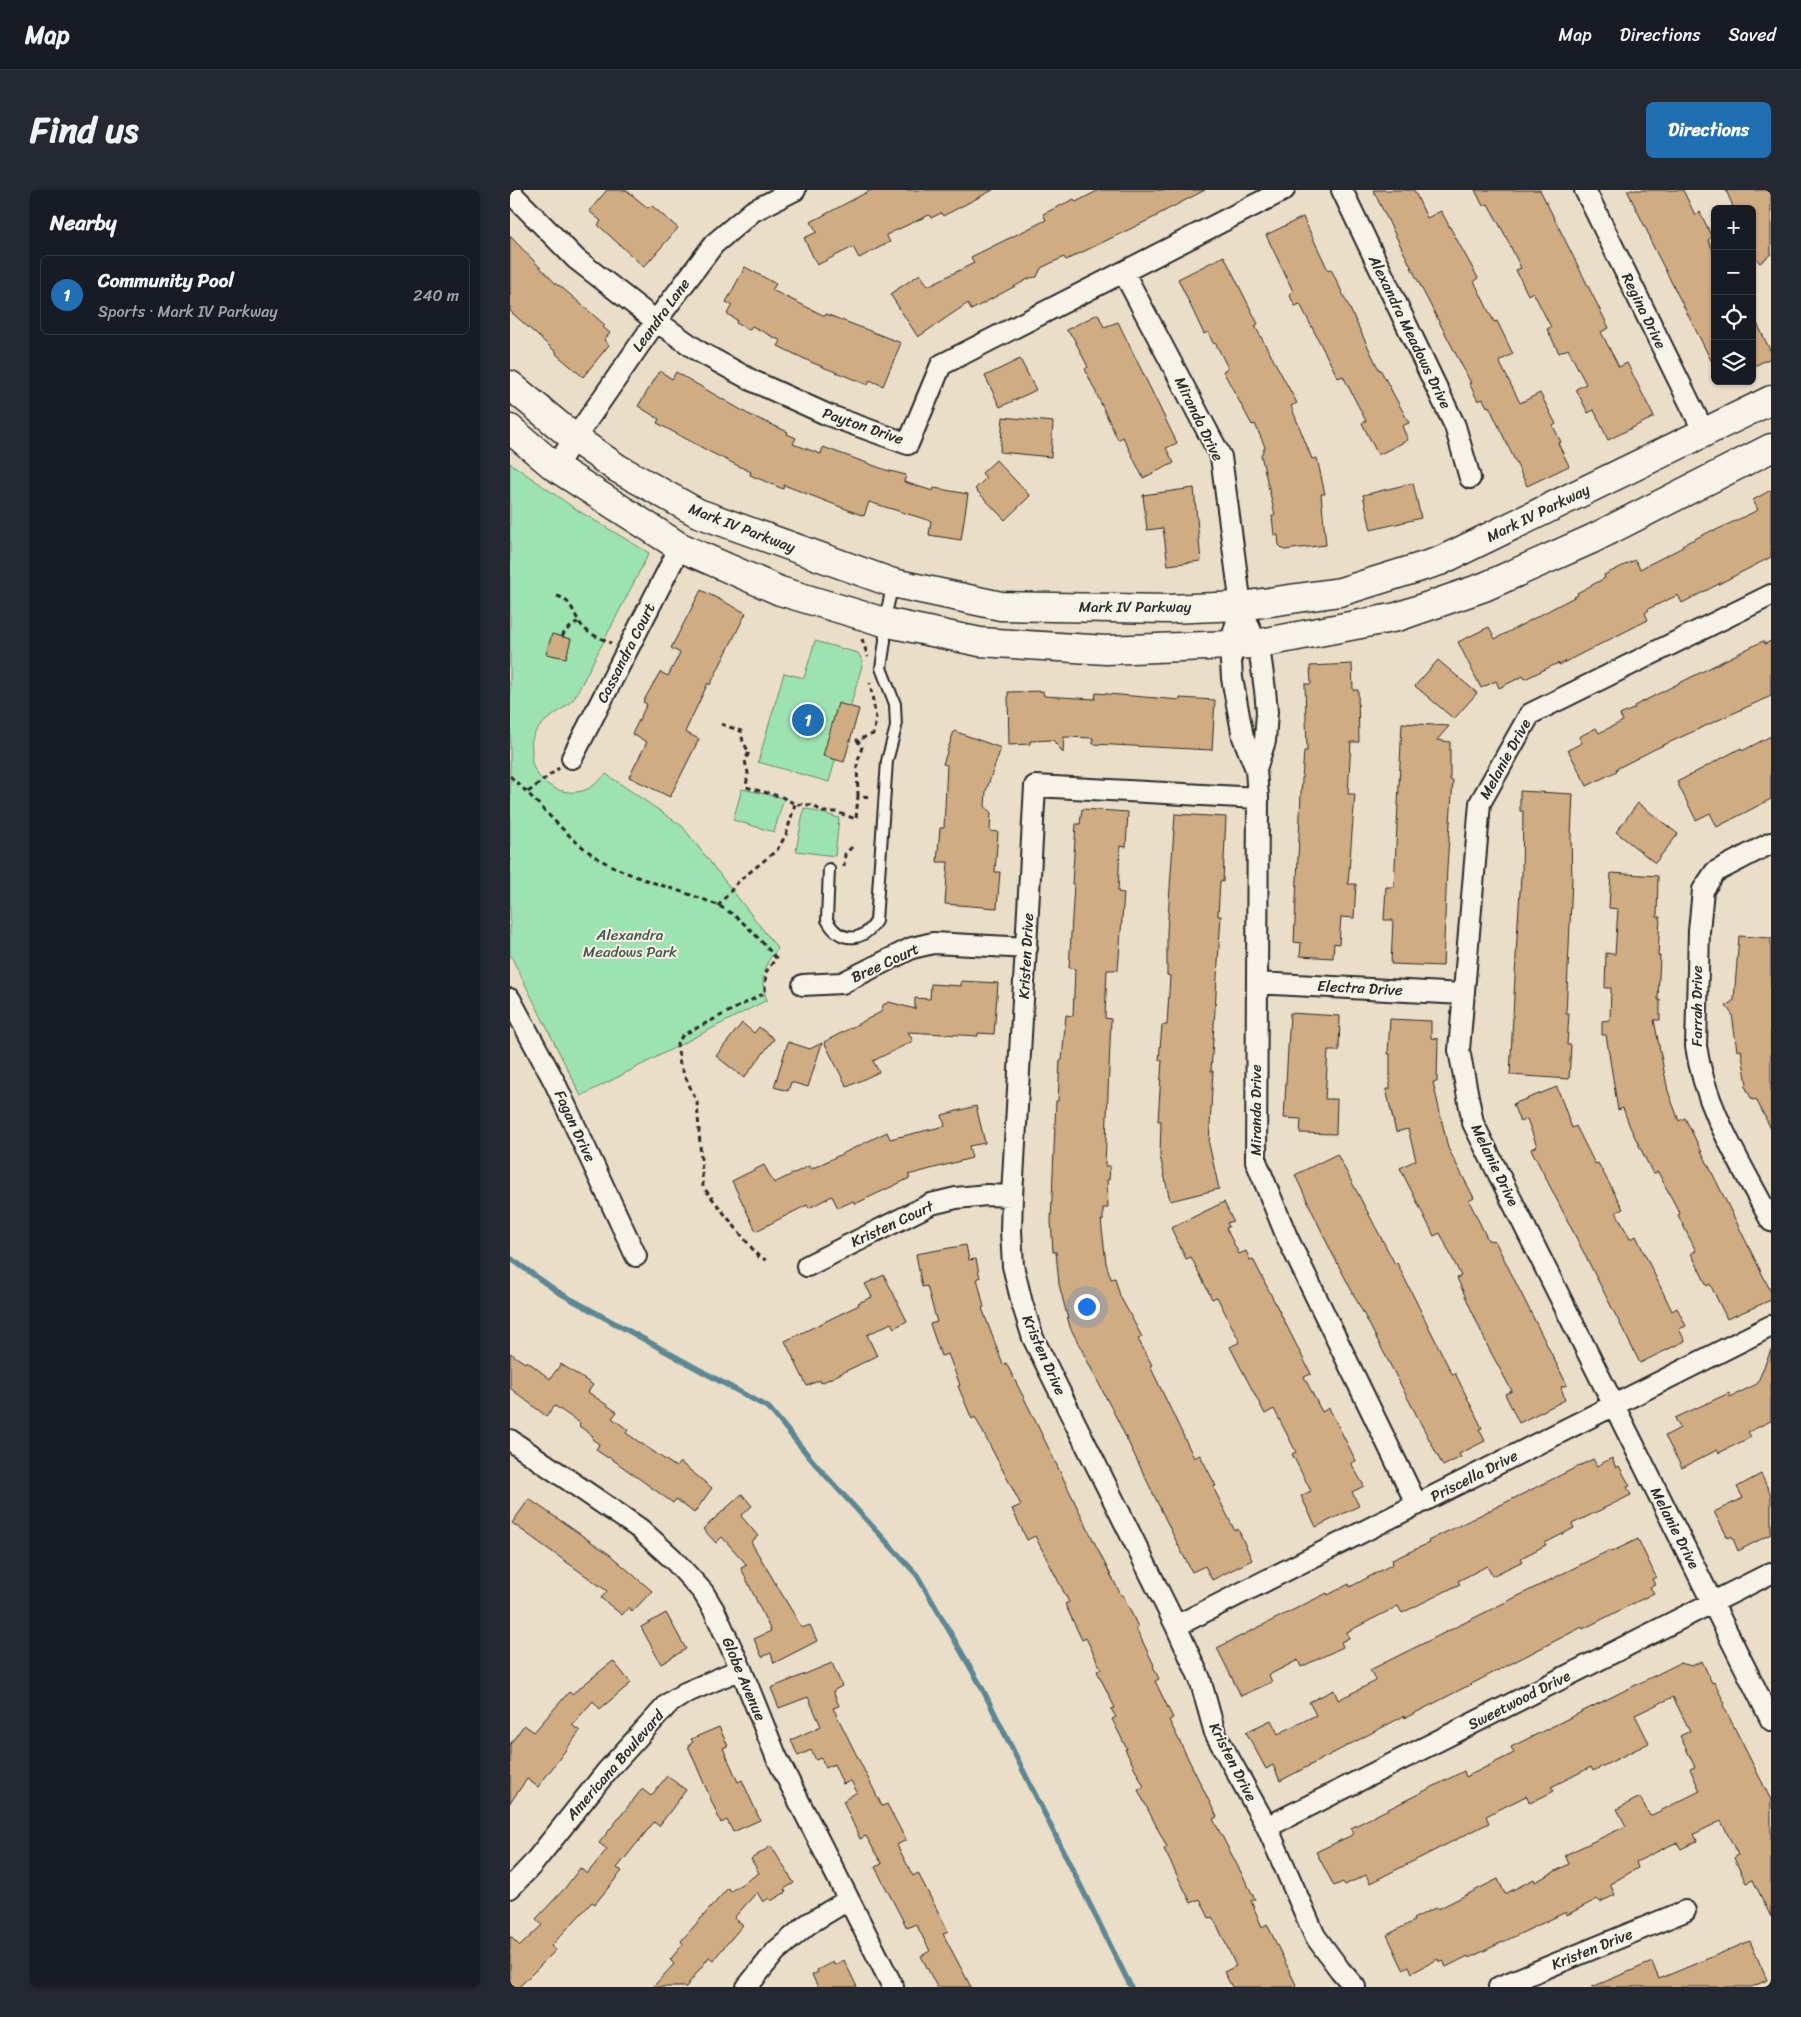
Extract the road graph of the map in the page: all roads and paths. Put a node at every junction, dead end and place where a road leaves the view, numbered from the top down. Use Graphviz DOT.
graph roads {
  1 [pos="795,190"];
  2 [pos="1284,190"];
  3 [pos="1342,190"];
  4 [pos="1585,190"];
  5 [pos="510,192"];
  6 [pos="1124,273"];
  7 [pos="656,322"];
  8 [pos="510,385"];
  9 [pos="1771,400"];
  10 [pos="510,429"];
  11 [pos="1704,432"];
  12 [pos="574,438"];
  13 [pos="1771,448"];
  14 [pos="555,467"];
  15 [pos="1470,478"];
  16 [pos="680,547"];
  17 [pos="893,583"];
  18 [pos="1771,594"];
  19 [pos="556,596"];
  20 [pos="1241,606"];
  21 [pos="578,622"];
  22 [pos="875,629"];
  23 [pos="562,636"];
  24 [pos="611,644"];
  25 [pos="1243,645"];
  26 [pos="869,665"];
  27 [pos="870,681"];
  28 [pos="721,724"];
  29 [pos="572,758"];
  30 [pos="1256,769"];
  31 [pos="510,776"];
  32 [pos="528,792"];
  33 [pos="858,796"];
  34 [pos="885,798"];
  35 [pos="1258,798"];
  36 [pos="796,804"];
  37 [pos="1771,843"];
  38 [pos="852,846"];
  39 [pos="844,868"];
  40 [pos="828,869"];
  41 [pos="718,906"];
  42 [pos="1027,948"];
  43 [pos="1257,983"];
  44 [pos="803,985"];
  45 [pos="1464,994"];
  46 [pos="510,999"];
  47 [pos="1012,1196"];
  48 [pos="1771,1221"];
  49 [pos="636,1256"];
  50 [pos="766,1260"];
  51 [pos="807,1266"];
  52 [pos="1771,1326"];
  53 [pos="1614,1405"];
  54 [pos="512,1448"];
  55 [pos="1416,1505"];
  56 [pos="1771,1573"];
  57 [pos="1712,1602"];
  58 [pos="1176,1626"];
  59 [pos="741,1669"];
  60 [pos="1771,1720"];
  61 [pos="1267,1827"];
  62 [pos="510,1888"];
  63 [pos="848,1900"];
  64 [pos="1685,1911"];
  65 [pos="748,1987"];
  66 [pos="893,1987"];
  67 [pos="1355,1987"];
  68 [pos="1498,1987"];
  1 -- 7 [label="street, Leandra Lane"];
  2 -- 6 [label="street, Payton Drive"];
  3 -- 15 [label="street, Alexandra Meadows Drive"];
  4 -- 11 [label="street, Regina Drive"];
  5 -- 7 [label="street, Payton Drive"];
  6 -- 7 [label="street, Payton Drive"];
  6 -- 20 [label="street, Miranda Drive"];
  7 -- 12 [label="street, Leandra Lane"];
  8 -- 12 [label="main road, Mark IV Parkway"];
  9 -- 11 [label="main road, Mark IV Parkway"];
  10 -- 14 [label="main road"];
  11 -- 20 [label="main road, Mark IV Parkway"];
  12 -- 14 [label="street, Leandra Lane"];
  12 -- 17 [label="main road, Mark IV Parkway"];
  13 -- 25 [label="main road"];
  14 -- 16 [label="main road"];
  16 -- 22 [label="main road"];
  16 -- 29 [label="street, Cassandra Court"];
  17 -- 20 [label="main road, Mark IV Parkway"];
  17 -- 22 [label="lane"];
  18 -- 45 [label="street, Melanie Drive"];
  19 -- 21 [label="path"];
  20 -- 25 [label="street, Miranda Drive"];
  21 -- 23 [label="path"];
  21 -- 24 [label="path"];
  22 -- 25 [label="main road"];
  22 -- 26 [label="path"];
  22 -- 34 [label="lane"];
  25 -- 30 [label="street, Miranda Drive"];
  25 -- 30 [label="street, Miranda Drive"];
  27 -- 33 [label="path"];
  28 -- 36 [label="path"];
  29 -- 32 [label="path"];
  30 -- 35 [label="street, Miranda Drive"];
  31 -- 32 [label="path"];
  32 -- 41 [label="path"];
  33 -- 34 [label="path"];
  33 -- 36 [label="path"];
  34 -- 40 [label="lane"];
  35 -- 42 [label="street, Kristen Drive"];
  35 -- 43 [label="street, Miranda Drive"];
  36 -- 41 [label="path"];
  37 -- 48 [label="street, Farrah Drive"];
  38 -- 39 [label="path"];
  41 -- 50 [label="path"];
  42 -- 44 [label="street, Bree Court"];
  42 -- 47 [label="street, Kristen Drive"];
  43 -- 45 [label="street, Electra Drive"];
  43 -- 55 [label="street, Miranda Drive"];
  45 -- 53 [label="street, Melanie Drive"];
  46 -- 49 [label="street, Fagan Drive"];
  47 -- 51 [label="street, Kristen Court"];
  47 -- 58 [label="street, Kristen Drive"];
  52 -- 53 [label="street, Priscella Drive"];
  53 -- 55 [label="street, Priscella Drive"];
  53 -- 57 [label="street, Melanie Drive"];
  54 -- 59 [label="street, Globe Avenue"];
  55 -- 58 [label="street, Priscella Drive"];
  56 -- 57 [label="street, Sweetwood Drive"];
  57 -- 60 [label="street, Melanie Drive"];
  57 -- 61 [label="street, Sweetwood Drive"];
  58 -- 61 [label="street, Kristen Drive"];
  59 -- 62 [label="street, Americana Boulevard"];
  59 -- 63 [label="street, Globe Avenue"];
  61 -- 67 [label="street, Kristen Drive"];
  63 -- 65 [label="street"];
  63 -- 66 [label="street, Globe Avenue"];
  64 -- 68 [label="street, Kristen Drive"];
}
